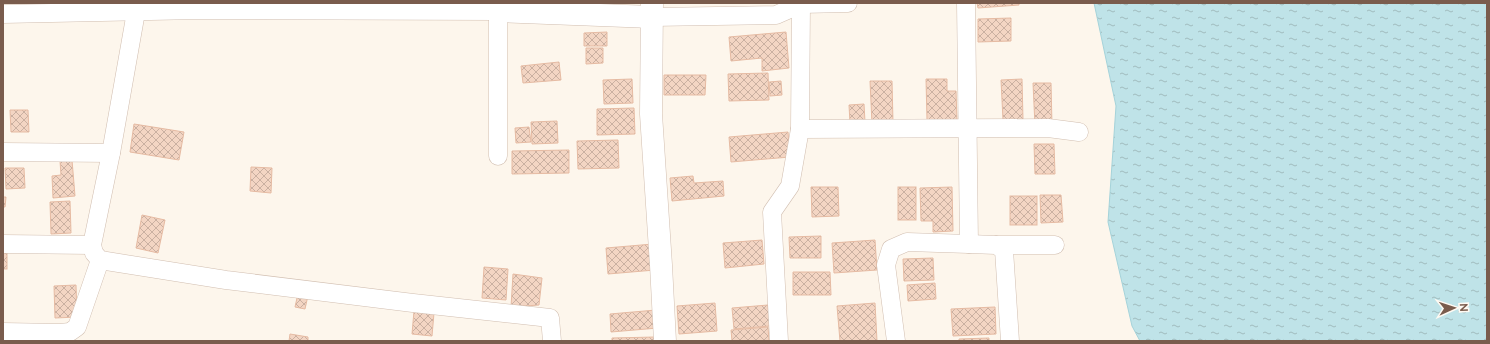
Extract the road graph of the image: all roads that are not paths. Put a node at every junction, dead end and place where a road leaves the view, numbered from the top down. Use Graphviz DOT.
graph roads {
  1 [pos="848,3"];
  2 [pos="966,3"];
  3 [pos="801,4"];
  4 [pos="246,7"];
  5 [pos="498,7"];
  6 [pos="652,10"];
  7 [pos="136,12"];
  8 [pos="3,14"];
  9 [pos="968,128"];
  10 [pos="800,129"];
  11 [pos="1079,132"];
  12 [pos="3,152"];
  13 [pos="111,153"];
  14 [pos="498,156"];
  15 [pos="3,244"];
  16 [pos="969,244"];
  17 [pos="996,245"];
  18 [pos="1055,245"];
  19 [pos="96,252"];
  20 [pos="3,332"];
  21 [pos="552,341"];
  22 [pos="665,341"];
  23 [pos="779,341"];
  24 [pos="896,341"];
  25 [pos="1010,341"];
  1 -- 3 [label="street"];
  2 -- 9 [label="street"];
  3 -- 6 [label="street"];
  3 -- 10 [label="street"];
  4 -- 5 [label="street"];
  4 -- 7 [label="street"];
  5 -- 6 [label="street"];
  5 -- 14 [label="street"];
  6 -- 22 [label="street"];
  7 -- 8 [label="street"];
  7 -- 13 [label="street"];
  9 -- 10 [label="street"];
  9 -- 11 [label="street"];
  9 -- 16 [label="street"];
  10 -- 23 [label="street"];
  12 -- 13 [label="street"];
  13 -- 19 [label="street"];
  15 -- 19 [label="street"];
  16 -- 17 [label="street"];
  16 -- 24 [label="street"];
  17 -- 18 [label="street"];
  17 -- 25 [label="street"];
  19 -- 20 [label="street"];
  19 -- 21 [label="street"];
}
